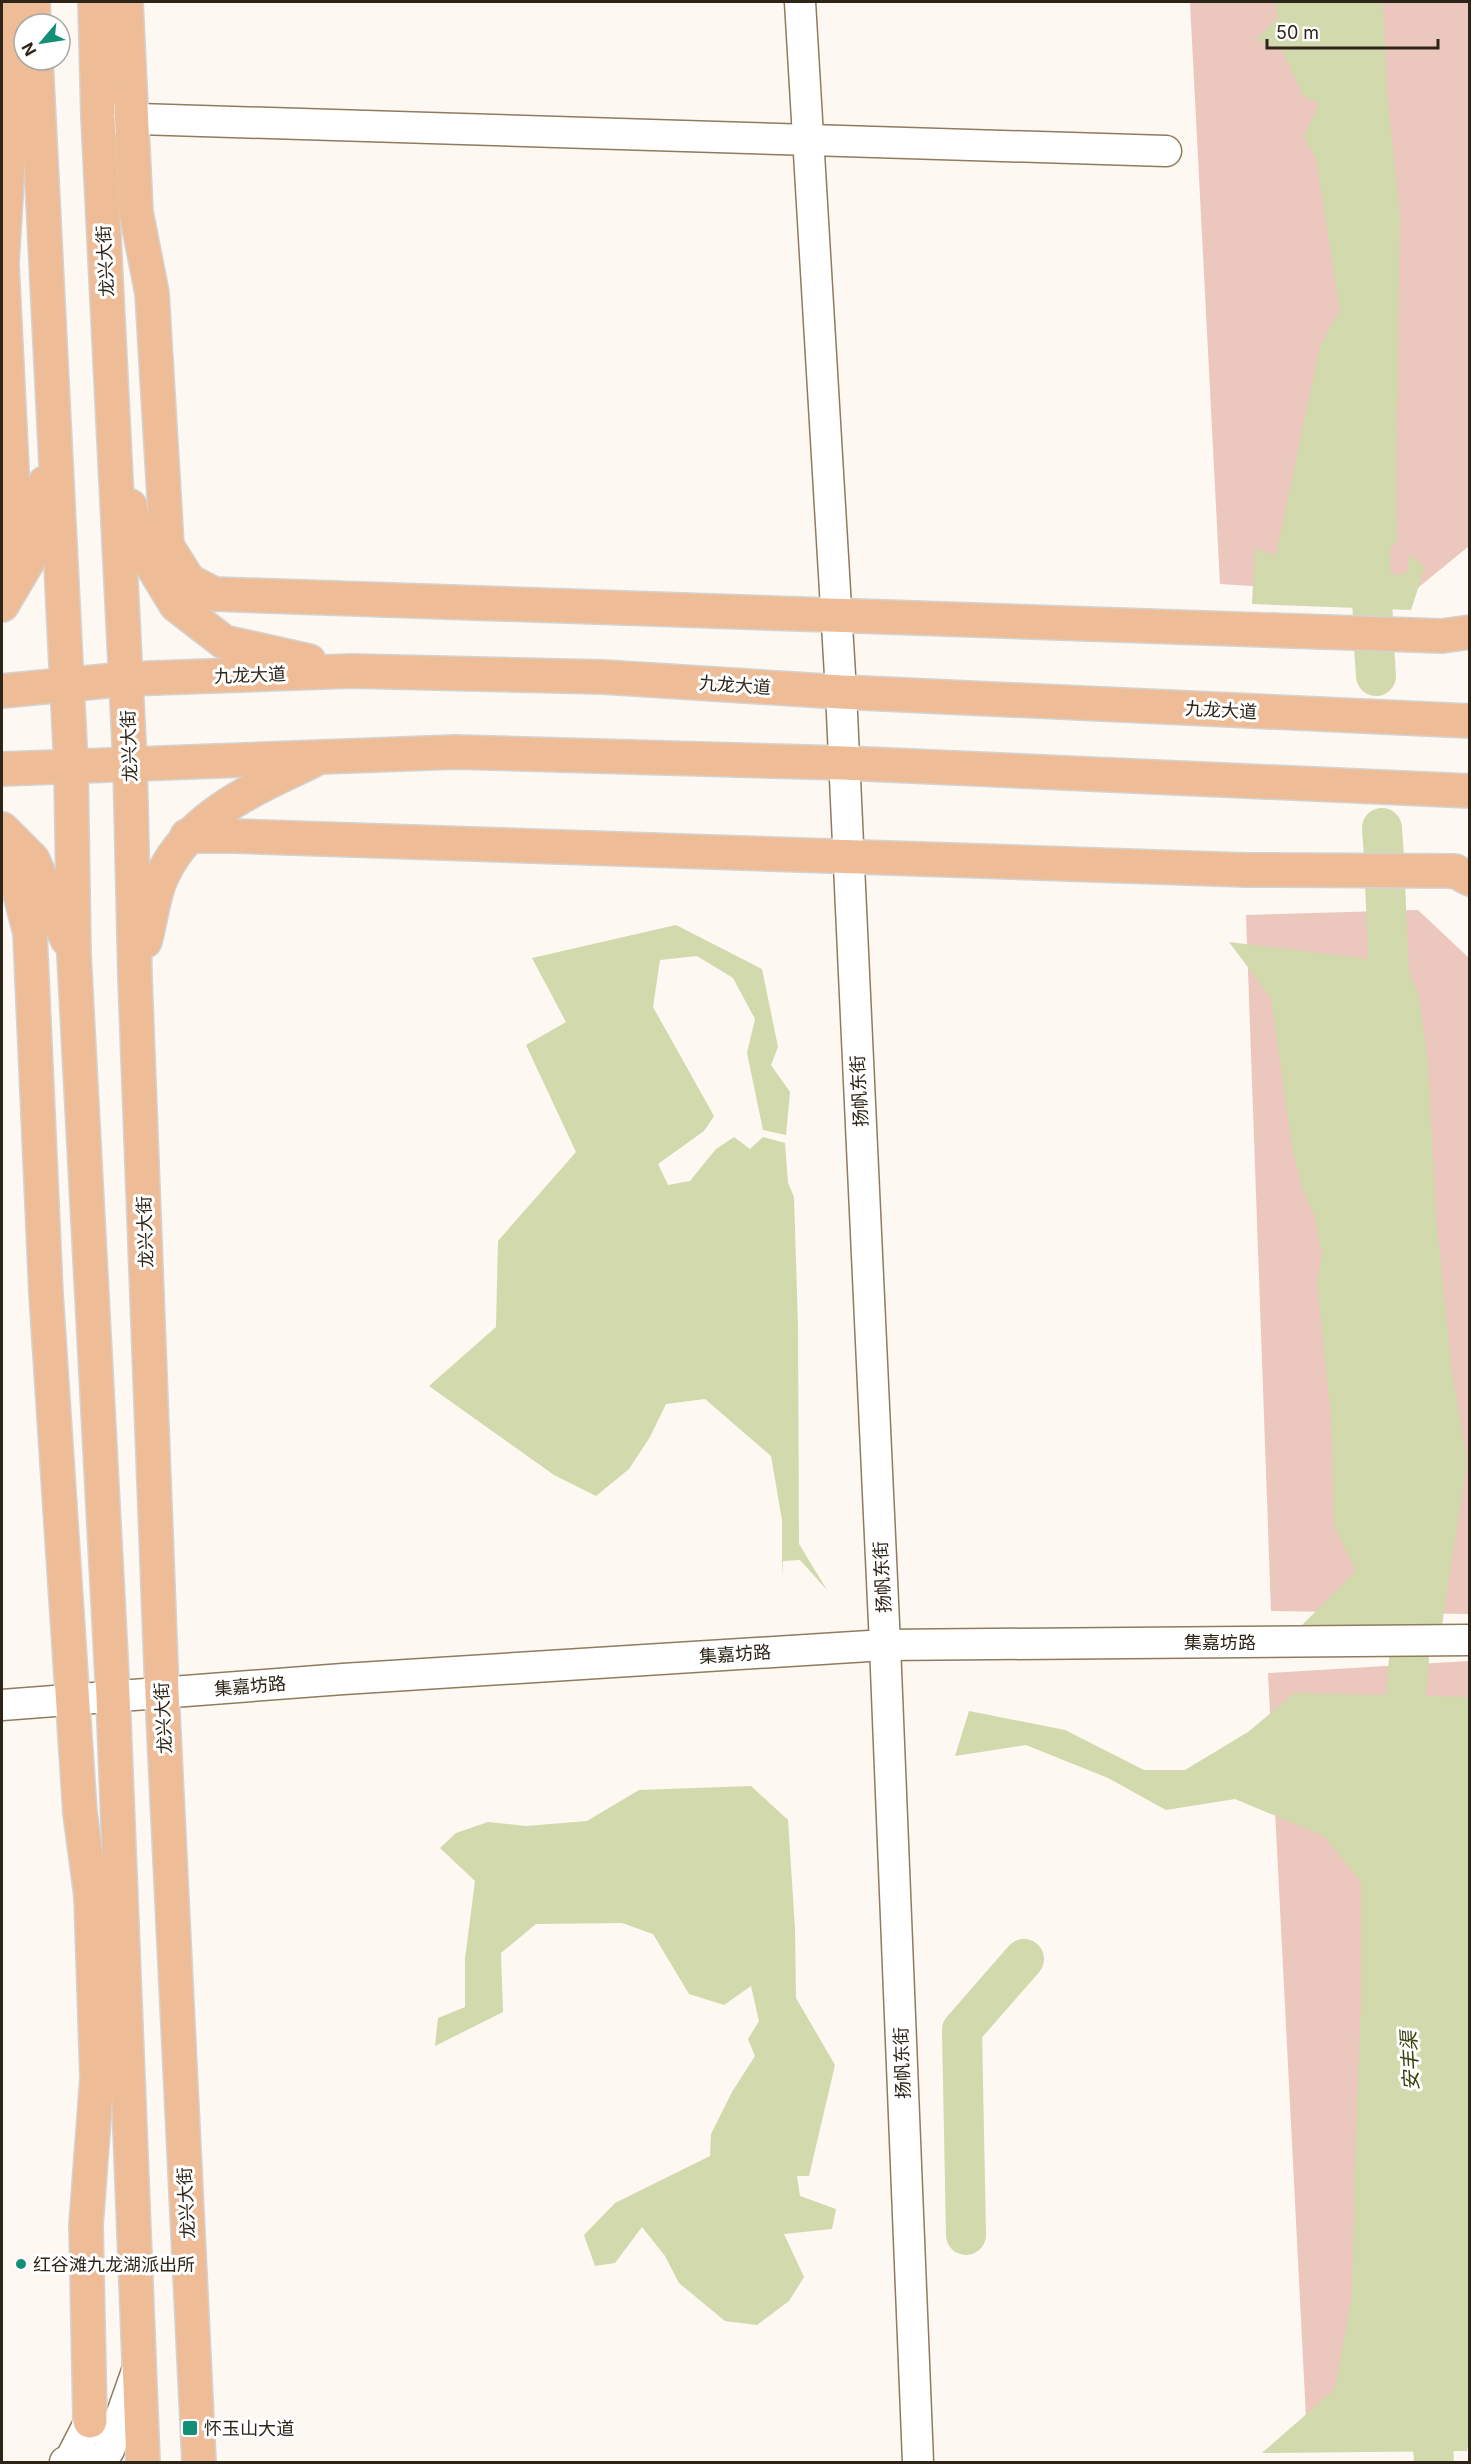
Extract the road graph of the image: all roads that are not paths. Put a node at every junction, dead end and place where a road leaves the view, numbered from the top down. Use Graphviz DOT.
graph roads {
  1 [pos="4,2"];
  2 [pos="95,2"];
  3 [pos="126,2"];
  4 [pos="800,2"];
  5 [pos="37,72"];
  6 [pos="98,117"];
  7 [pos="132,118"];
  8 [pos="808,140"];
  9 [pos="1166,151"];
  10 [pos="113,430"];
  11 [pos="54,440"];
  12 [pos="2,561"];
  13 [pos="2,605"];
  14 [pos="836,615"];
  15 [pos="1470,632"];
  16 [pos="351,671"];
  17 [pos="126,679"];
  18 [pos="67,685"];
  19 [pos="2,691"];
  20 [pos="840,692"];
  21 [pos="1470,722"];
  22 [pos="322,756"];
  23 [pos="130,763"];
  24 [pos="843,763"];
  25 [pos="70,766"];
  26 [pos="2,769"];
  27 [pos="1470,791"];
  28 [pos="187,836"];
  29 [pos="3,848"];
  30 [pos="848,856"];
  31 [pos="1470,879"];
  32 [pos="74,955"];
  33 [pos="135,978"];
  34 [pos="1470,1640"];
  35 [pos="885,1645"];
  36 [pos="162,1693"];
  37 [pos="113,1696"];
  38 [pos="73,1699"];
  39 [pos="2,1705"];
  40 [pos="140,2362"];
  41 [pos="90,2421"];
  42 [pos="65,2463"];
  43 [pos="100,2463"];
  44 [pos="143,2463"];
  45 [pos="199,2463"];
  46 [pos="918,2463"];
  1 -- 12 [label="main road"];
  2 -- 6 [label="main road, 龙兴大街"];
  3 -- 7 [label="main road"];
  4 -- 8 [label="street, 扬帆东街"];
  5 -- 11 [label="main road"];
  6 -- 7 [label="street"];
  6 -- 10 [label="main road, 龙兴大街"];
  7 -- 8 [label="street"];
  7 -- 14 [label="main road"];
  8 -- 9 [label="street"];
  8 -- 14 [label="street, 扬帆东街"];
  10 -- 16 [label="main road"];
  10 -- 17 [label="main road, 龙兴大街"];
  11 -- 13 [label="main road"];
  11 -- 18 [label="main road"];
  14 -- 15 [label="main road"];
  14 -- 20 [label="street, 扬帆东街"];
  16 -- 17 [label="main road, 九龙大道"];
  16 -- 20 [label="main road, 九龙大道"];
  17 -- 18 [label="main road, 九龙大道"];
  17 -- 23 [label="main road, 龙兴大街"];
  18 -- 19 [label="main road, 九龙大道"];
  18 -- 25 [label="main road"];
  20 -- 21 [label="main road, 九龙大道"];
  20 -- 24 [label="street, 扬帆东街"];
  22 -- 23 [label="main road"];
  22 -- 24 [label="main road"];
  22 -- 28 [label="main road"];
  23 -- 25 [label="main road"];
  23 -- 33 [label="main road, 龙兴大街"];
  24 -- 27 [label="main road"];
  24 -- 30 [label="street, 扬帆东街"];
  25 -- 26 [label="main road"];
  25 -- 32 [label="main road"];
  28 -- 30 [label="main road"];
  28 -- 33 [label="main road"];
  29 -- 32 [label="main road"];
  29 -- 38 [label="main road"];
  30 -- 31 [label="main road"];
  30 -- 35 [label="street, 扬帆东街"];
  32 -- 37 [label="main road"];
  33 -- 36 [label="main road, 龙兴大街"];
  34 -- 35 [label="street, 集嘉坊路"];
  35 -- 36 [label="street, 集嘉坊路"];
  35 -- 46 [label="street, 扬帆东街"];
  36 -- 37 [label="street, 集嘉坊路"];
  36 -- 45 [label="main road, 龙兴大街"];
  37 -- 38 [label="street, 集嘉坊路"];
  37 -- 40 [label="main road"];
  38 -- 39 [label="street, 集嘉坊路"];
  38 -- 41 [label="main road"];
  40 -- 43 [label="street"];
  40 -- 44 [label="main road"];
  41 -- 42 [label="street"];
}
